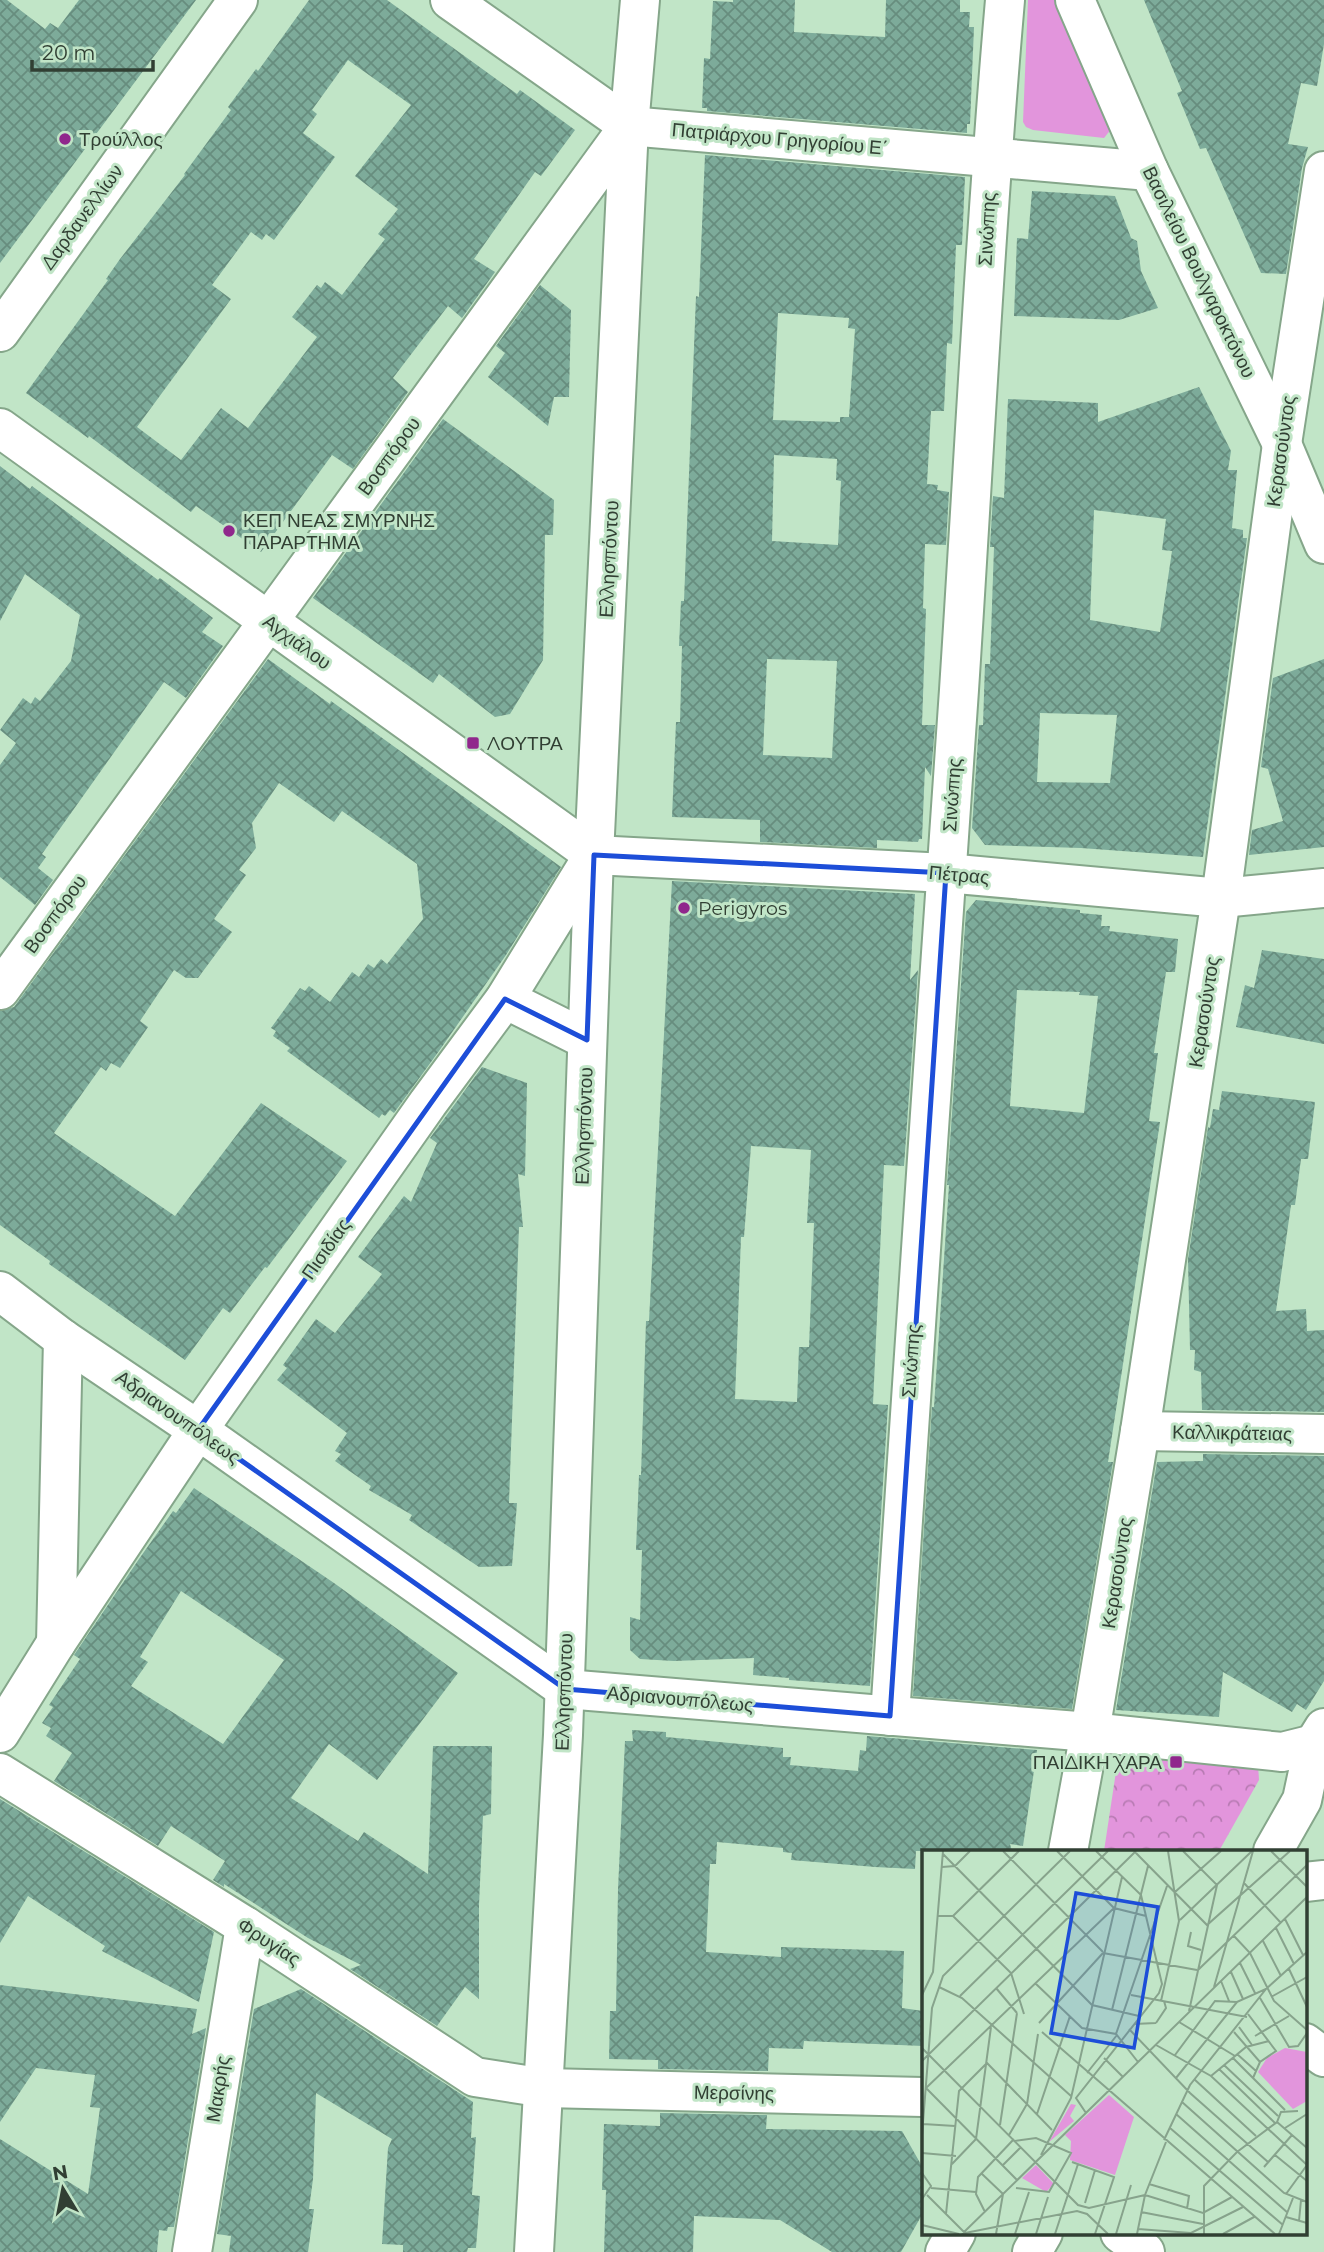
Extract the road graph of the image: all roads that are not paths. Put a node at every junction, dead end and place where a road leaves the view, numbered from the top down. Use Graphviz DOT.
graph roads {
  1 [pos="238,0"];
  2 [pos="450,0"];
  3 [pos="640,0"];
  4 [pos="1005,0"];
  5 [pos="1076,0"];
  6 [pos="629,126"];
  7 [pos="991,158"];
  8 [pos="1149,171"];
  9 [pos="1324,171"];
  10 [pos="0,332"];
  11 [pos="0,428"];
  12 [pos="1282,444"];
  13 [pos="1324,544"];
  14 [pos="269,621"];
  15 [pos="594,855"];
  16 [pos="946,873"];
  17 [pos="1324,888"];
  18 [pos="1221,898"];
  19 [pos="0,990"];
  20 [pos="505,999"];
  21 [pos="587,1040"];
  22 [pos="0,1291"];
  23 [pos="63,1339"];
  24 [pos="198,1430"];
  25 [pos="1140,1431"];
  26 [pos="1324,1434"];
  27 [pos="56,1643"];
  28 [pos="565,1689"];
  29 [pos="890,1716"];
  30 [pos="1090,1732"];
  31 [pos="0,1733"];
  32 [pos="1319,1736"];
  33 [pos="0,1773"];
  34 [pos="1068,1850"];
  35 [pos="1274,1850"];
  36 [pos="1324,1880"];
  37 [pos="1306,1882"];
  38 [pos="245,1926"];
  39 [pos="1306,2044"];
  40 [pos="1324,2057"];
  41 [pos="545,2088"];
  42 [pos="922,2097"];
  43 [pos="955,2234"];
  44 [pos="1042,2234"];
  45 [pos="1121,2234"];
  46 [pos="192,2252"];
  47 [pos="534,2252"];
  48 [pos="946,2252"];
  49 [pos="1032,2252"];
  50 [pos="1146,2252"];
  1 -- 10 [label="street, Δαρδανελλίων"];
  2 -- 6 [label="street"];
  3 -- 6 [label="street, Ελλησπόντου"];
  4 -- 7 [label="street, Σινώπης"];
  5 -- 8 [label="street, Βασιλείου Βουλγαροκτόνου"];
  6 -- 7 [label="street, Πατριάρχου Γρηγορίου Ε΄"];
  6 -- 14 [label="street, Βοσπόρου"];
  6 -- 15 [label="street, Ελλησπόντου"];
  7 -- 8 [label="street, Πατριάρχου Γρηγορίου Ε΄"];
  7 -- 16 [label="street, Σινώπης"];
  8 -- 12 [label="street, Βασιλείου Βουλγαροκτόνου"];
  9 -- 12 [label="street, Κερασούντος"];
  11 -- 14 [label="street, Αγχιάλου"];
  12 -- 13 [label="street, Βασιλείου Βουλγαροκτόνου"];
  12 -- 18 [label="street, Κερασούντος"];
  14 -- 15 [label="street, Αγχιάλου"];
  14 -- 19 [label="street, Βοσπόρου"];
  15 -- 16 [label="street, Πέτρας"];
  15 -- 20 [label="street, Πισιδίας"];
  15 -- 21 [label="street, Ελλησπόντου"];
  16 -- 18 [label="street, Πέτρας"];
  16 -- 29 [label="street, Σινώπης"];
  17 -- 18 [label="street, Πέτρας"];
  18 -- 25 [label="street, Κερασούντος"];
  20 -- 21 [label="street"];
  20 -- 24 [label="street, Πισιδίας"];
  21 -- 28 [label="street, Ελλησπόντου"];
  22 -- 23 [label="street, Αδριανουπόλεως"];
  23 -- 24 [label="street, Αδριανουπόλεως"];
  23 -- 27 [label="street"];
  24 -- 27 [label="street, Πισιδίας"];
  24 -- 28 [label="street, Αδριανουπόλεως"];
  25 -- 26 [label="street, Καλλικράτειας"];
  25 -- 30 [label="street, Κερασούντος"];
  27 -- 31 [label="street, Πισιδίας"];
  28 -- 29 [label="street, Αδριανουπόλεως"];
  28 -- 41 [label="street, Ελλησπόντου"];
  29 -- 30 [label="street, Αδριανουπόλεως"];
  30 -- 32 [label="street, Αδριανουπόλεως"];
  30 -- 34 [label="street, Κερασούντος"];
  32 -- 35 [label="street"];
  33 -- 38 [label="street, Φρυγίας"];
  36 -- 37 [label="street"];
  38 -- 41 [label="street, Φρυγίας"];
  38 -- 46 [label="street, Μακρής"];
  39 -- 40 [label="street"];
  41 -- 42 [label="street, Μερσίνης"];
  41 -- 47 [label="street, Ελλησπόντου"];
  43 -- 48 [label="street"];
  44 -- 49 [label="street"];
  45 -- 50 [label="street"];
}
